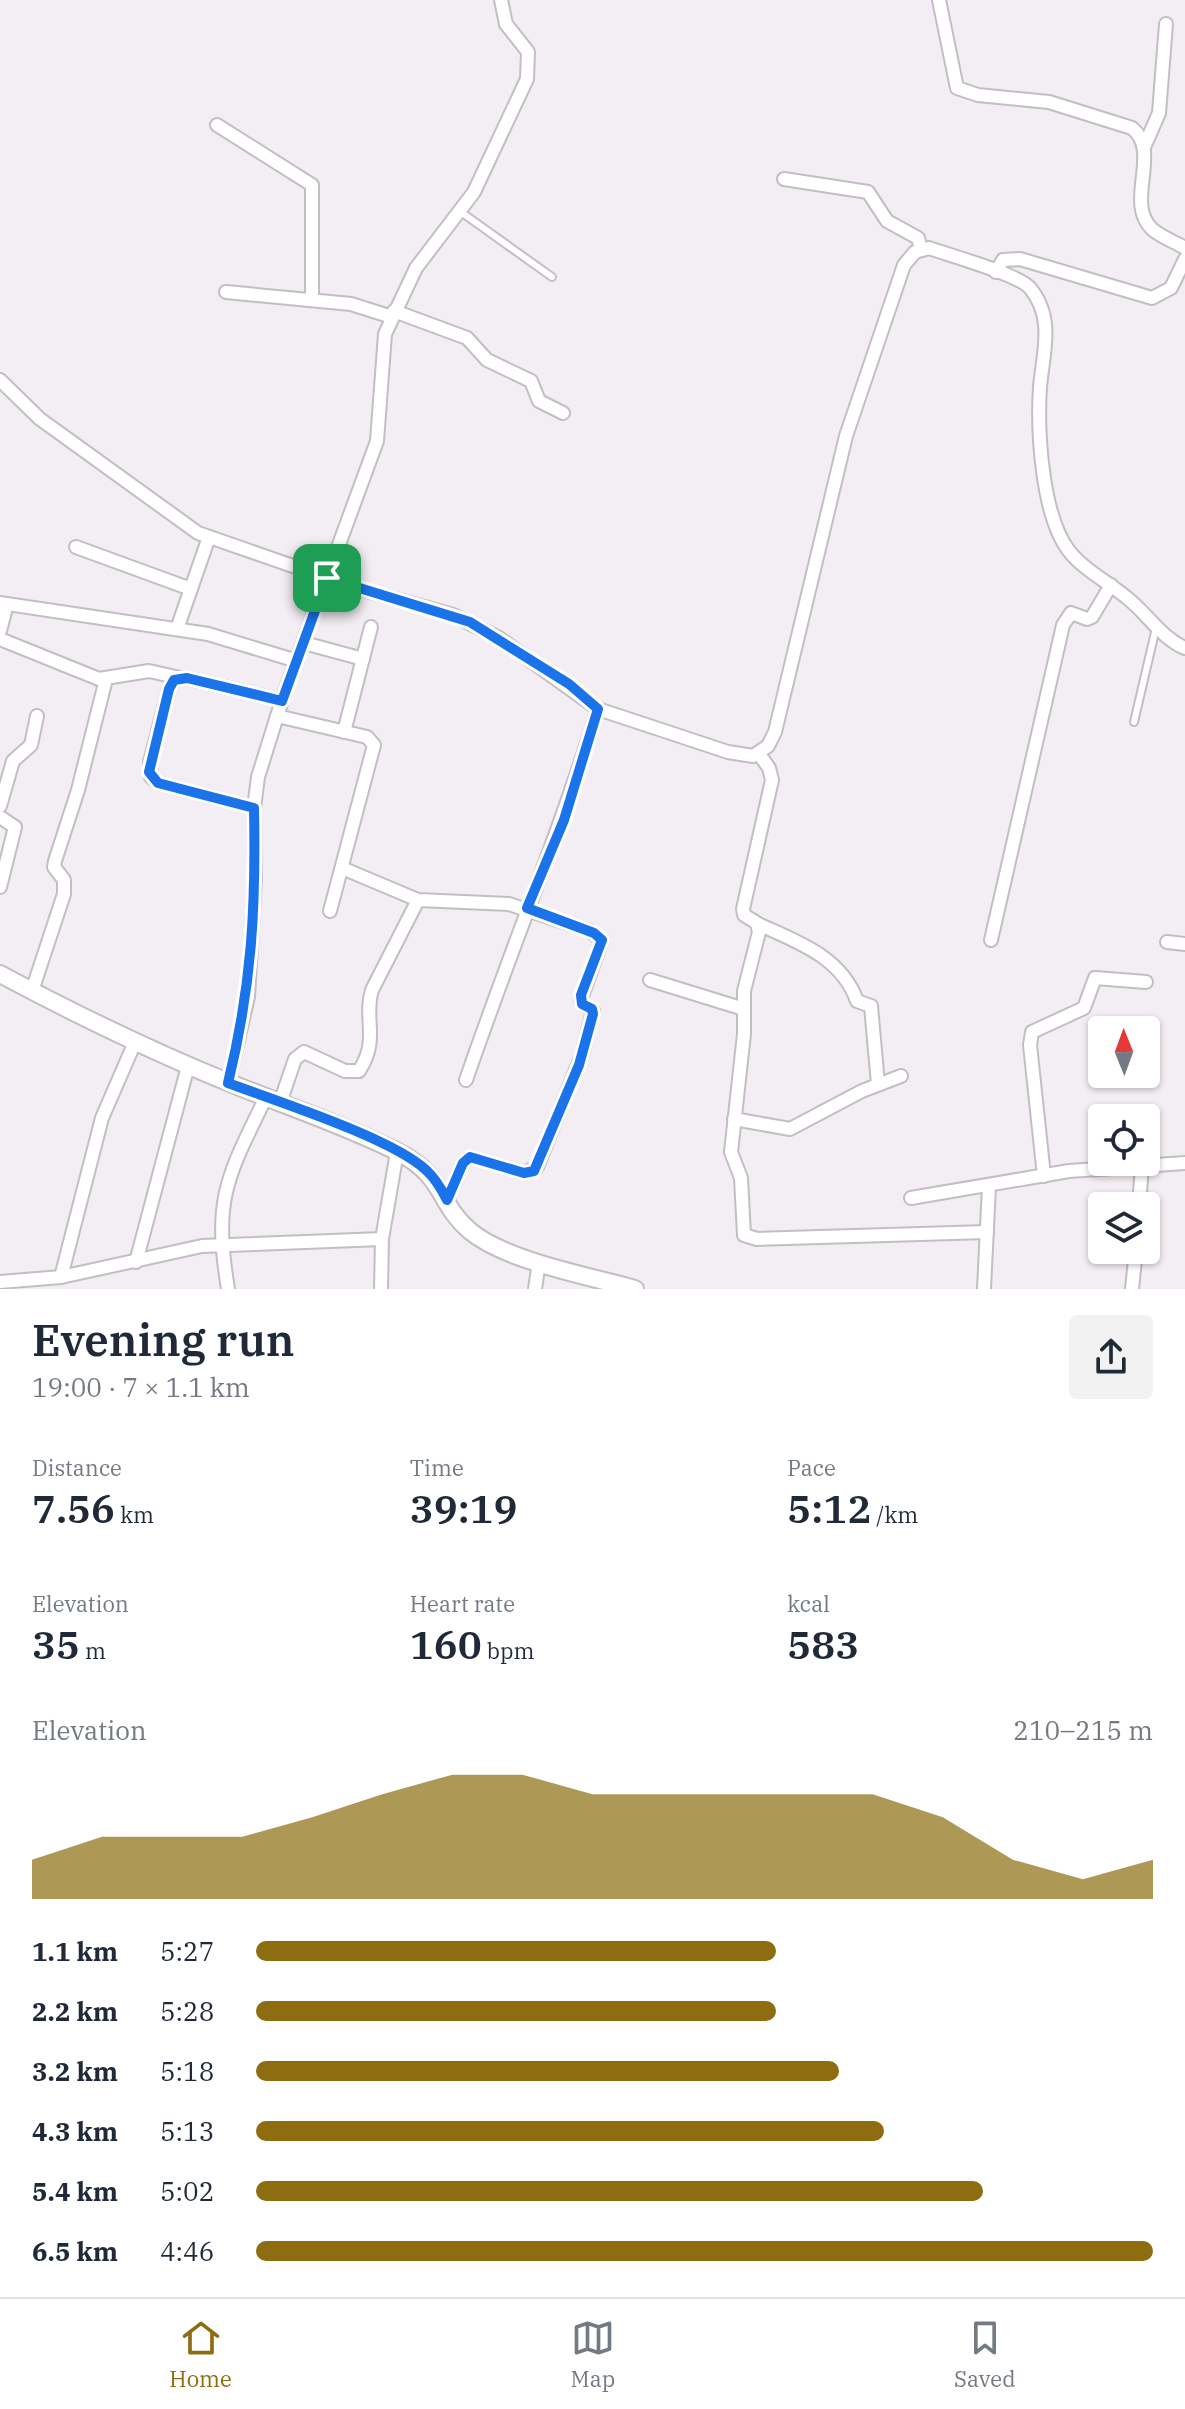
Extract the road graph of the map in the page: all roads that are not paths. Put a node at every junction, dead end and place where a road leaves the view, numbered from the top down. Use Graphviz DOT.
graph roads {
  1 [pos="501,0"];
  2 [pos="942,0"];
  3 [pos="1166,24"];
  4 [pos="217,125"];
  5 [pos="1145,145"];
  6 [pos="784,179"];
  7 [pos="461,212"];
  8 [pos="1185,248"];
  9 [pos="921,249"];
  10 [pos="1185,259"];
  11 [pos="996,272"];
  12 [pos="552,277"];
  13 [pos="226,292"];
  14 [pos="312,300"];
  15 [pos="393,314"];
  16 [pos="0,380"];
  17 [pos="563,413"];
  18 [pos="209,537"];
  19 [pos="76,547"];
  20 [pos="327,578"];
  21 [pos="1111,585"];
  22 [pos="191,589"];
  23 [pos="4,604"];
  24 [pos="1157,626"];
  25 [pos="371,627"];
  26 [pos="177,629"];
  27 [pos="0,631"];
  28 [pos="0,639"];
  29 [pos="304,643"];
  30 [pos="1185,648"];
  31 [pos="363,659"];
  32 [pos="297,661"];
  33 [pos="180,678"];
  34 [pos="106,679"];
  35 [pos="282,701"];
  36 [pos="598,709"];
  37 [pos="37,716"];
  38 [pos="277,716"];
  39 [pos="1134,722"];
  40 [pos="344,732"];
  41 [pos="759,754"];
  42 [pos="0,806"];
  43 [pos="254,808"];
  44 [pos="0,817"];
  45 [pos="342,868"];
  46 [pos="0,887"];
  47 [pos="418,900"];
  48 [pos="527,908"];
  49 [pos="330,911"];
  50 [pos="756,923"];
  51 [pos="991,940"];
  52 [pos="1167,942"];
  53 [pos="1185,944"];
  54 [pos="0,974"];
  55 [pos="650,980"];
  56 [pos="1146,982"];
  57 [pos="32,991"];
  58 [pos="744,1009"];
  59 [pos="135,1042"];
  60 [pos="188,1066"];
  61 [pos="901,1076"];
  62 [pos="466,1080"];
  63 [pos="228,1083"];
  64 [pos="878,1084"];
  65 [pos="273,1100"];
  66 [pos="734,1119"];
  67 [pos="397,1152"];
  68 [pos="1185,1163"];
  69 [pos="1160,1164"];
  70 [pos="1088,1171"];
  71 [pos="1044,1176"];
  72 [pos="989,1186"];
  73 [pos="911,1198"];
  74 [pos="447,1200"];
  75 [pos="987,1232"];
  76 [pos="382,1239"];
  77 [pos="221,1244"];
  78 [pos="136,1262"];
  79 [pos="539,1262"];
  80 [pos="1135,1264"];
  81 [pos="61,1277"];
  82 [pos="0,1282"];
  83 [pos="228,1289"];
  84 [pos="381,1289"];
  85 [pos="535,1289"];
  86 [pos="635,1289"];
  87 [pos="984,1289"];
  88 [pos="1132,1289"];
  1 -- 7 [label="street"];
  2 -- 5 [label="street"];
  3 -- 5 [label="street"];
  4 -- 14 [label="street"];
  5 -- 8 [label="street"];
  6 -- 9 [label="street"];
  7 -- 12 [label="lane"];
  7 -- 15 [label="street"];
  9 -- 11 [label="street"];
  9 -- 41 [label="street"];
  10 -- 11 [label="street"];
  11 -- 21 [label="street"];
  13 -- 14 [label="street"];
  14 -- 15 [label="street"];
  15 -- 17 [label="street"];
  15 -- 20 [label="street"];
  16 -- 18 [label="street"];
  18 -- 20 [label="street"];
  18 -- 22 [label="street"];
  19 -- 22 [label="street"];
  20 -- 29 [label="street"];
  20 -- 36 [label="street"];
  21 -- 24 [label="street"];
  21 -- 51 [label="street"];
  22 -- 26 [label="street"];
  23 -- 26 [label="street"];
  23 -- 27 [label="street"];
  24 -- 30 [label="street"];
  24 -- 39 [label="lane"];
  25 -- 31 [label="street"];
  26 -- 32 [label="street"];
  28 -- 34 [label="street"];
  29 -- 31 [label="street"];
  29 -- 32 [label="street"];
  31 -- 40 [label="street"];
  32 -- 35 [label="street"];
  33 -- 34 [label="street"];
  33 -- 35 [label="street"];
  33 -- 43 [label="street"];
  34 -- 57 [label="street"];
  35 -- 38 [label="street"];
  36 -- 41 [label="street"];
  36 -- 48 [label="street"];
  37 -- 42 [label="street"];
  38 -- 40 [label="street"];
  38 -- 43 [label="street"];
  40 -- 45 [label="street"];
  41 -- 50 [label="street"];
  43 -- 63 [label="street"];
  44 -- 46 [label="street"];
  45 -- 47 [label="street"];
  45 -- 49 [label="street"];
  47 -- 48 [label="street"];
  47 -- 65 [label="street"];
  48 -- 62 [label="street"];
  48 -- 74 [label="street"];
  50 -- 58 [label="street"];
  50 -- 64 [label="street"];
  52 -- 53 [label="street"];
  54 -- 57 [label="street"];
  55 -- 58 [label="street"];
  56 -- 71 [label="street"];
  57 -- 59 [label="street"];
  58 -- 66 [label="street"];
  59 -- 60 [label="street"];
  59 -- 81 [label="street"];
  60 -- 63 [label="street"];
  60 -- 78 [label="street"];
  61 -- 64 [label="street"];
  63 -- 65 [label="street"];
  64 -- 66 [label="street"];
  65 -- 67 [label="street"];
  65 -- 77 [label="street"];
  66 -- 75 [label="street"];
  67 -- 74 [label="street"];
  67 -- 76 [label="street"];
  68 -- 69 [label="street"];
  70 -- 71 [label="street"];
  71 -- 72 [label="street"];
  72 -- 73 [label="street"];
  72 -- 75 [label="street"];
  74 -- 79 [label="street"];
  75 -- 87 [label="street"];
  76 -- 77 [label="street"];
  76 -- 84 [label="street"];
  77 -- 78 [label="street"];
  77 -- 83 [label="street"];
  78 -- 81 [label="street"];
  79 -- 85 [label="street"];
  79 -- 86 [label="street"];
  80 -- 88 [label="street"];
  81 -- 82 [label="street"];
}
